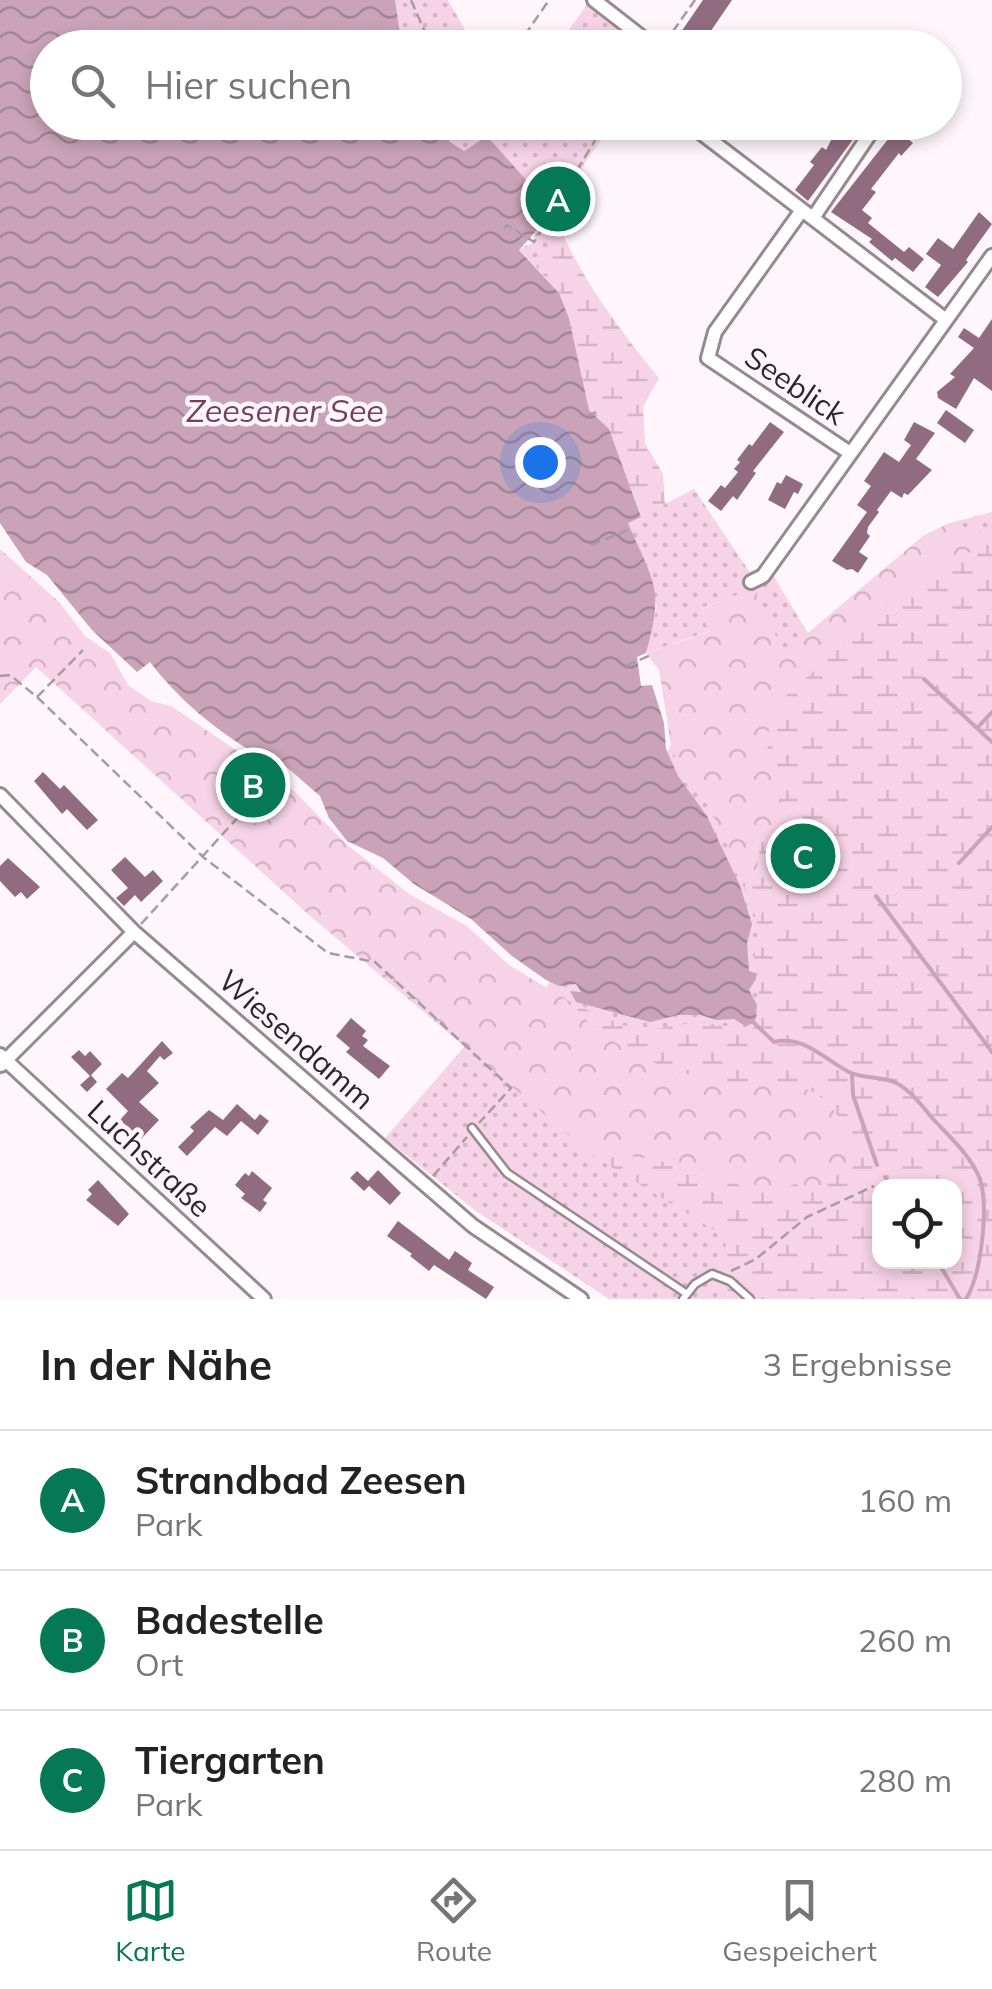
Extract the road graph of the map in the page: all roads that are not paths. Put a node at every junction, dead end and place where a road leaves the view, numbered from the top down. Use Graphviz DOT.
graph roads {
  1 [pos="594,0"];
  2 [pos="633,30"];
  3 [pos="710,140"];
  4 [pos="864,140"];
  5 [pos="807,214"];
  6 [pos="992,256"];
  7 [pos="946,320"];
  8 [pos="850,453"];
  9 [pos="752,582"];
  10 [pos="0,795"];
  11 [pos="134,932"];
  12 [pos="2,1060"];
  13 [pos="473,1129"];
  14 [pos="685,1296"];
  15 [pos="264,1299"];
  16 [pos="581,1299"];
  17 [pos="750,1299"];
  1 -- 2 [label="street"];
  3 -- 5 [label="street"];
  4 -- 5 [label="street"];
  5 -- 7 [label="street"];
  5 -- 8 [label="street, Seeblick"];
  6 -- 7 [label="street, Seeblick"];
  7 -- 8 [label="street, Seeblick"];
  8 -- 9 [label="street, Seeblick"];
  10 -- 11 [label="street, Wiesendamm"];
  11 -- 12 [label="street"];
  11 -- 16 [label="street, Wiesendamm"];
  12 -- 15 [label="street, Luchstraße"];
  13 -- 14 [label="lane"];
  14 -- 17 [label="lane"];
}
